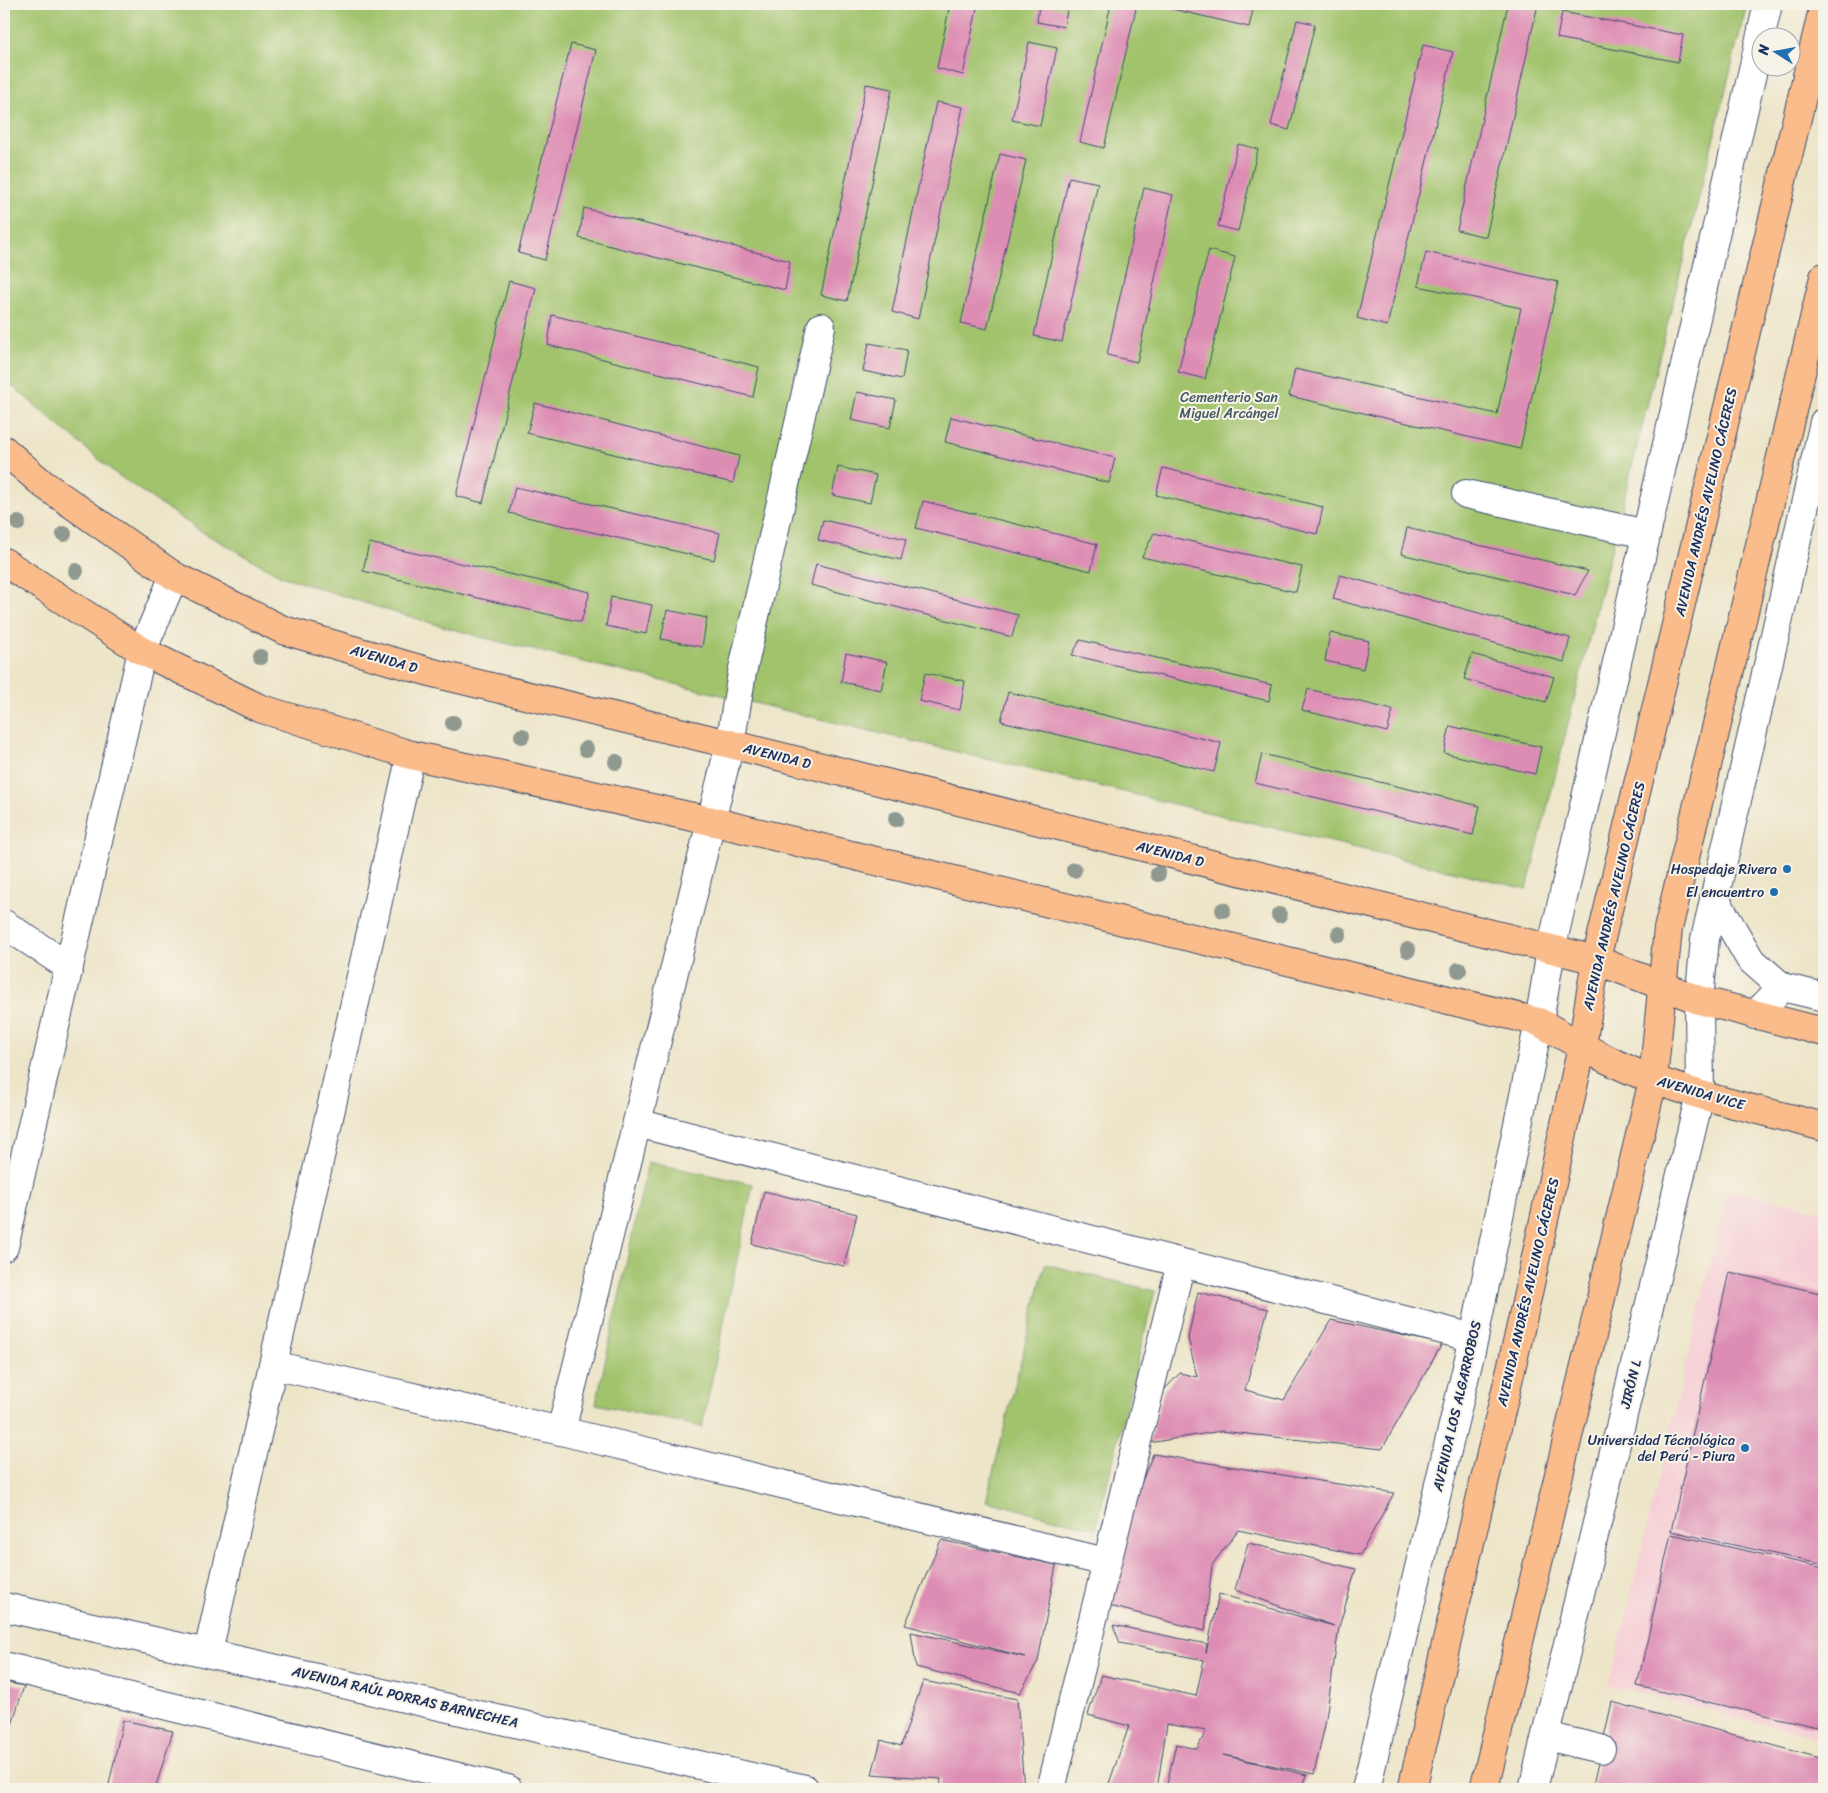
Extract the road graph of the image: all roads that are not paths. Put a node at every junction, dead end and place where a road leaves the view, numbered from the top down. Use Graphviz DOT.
graph roads {
  1 [pos="1768,4"];
  2 [pos="1824,5"];
  3 [pos="1824,277"];
  4 [pos="821,327"];
  5 [pos="1824,422"];
  6 [pos="4,450"];
  7 [pos="1466,494"];
  8 [pos="1646,534"];
  9 [pos="4,562"];
  10 [pos="174,576"];
  11 [pos="142,651"];
  12 [pos="730,744"];
  13 [pos="411,755"];
  14 [pos="712,821"];
  15 [pos="1714,897"];
  16 [pos="4,924"];
  17 [pos="1551,950"];
  18 [pos="1596,960"];
  19 [pos="69,967"];
  20 [pos="1662,987"];
  21 [pos="1782,987"];
  22 [pos="1824,997"];
  23 [pos="1699,1000"];
  24 [pos="1755,1015"];
  25 [pos="1539,1022"];
  26 [pos="1824,1032"];
  27 [pos="1582,1046"];
  28 [pos="1653,1080"];
  29 [pos="1700,1095"];
  30 [pos="637,1123"];
  31 [pos="1824,1127"];
  32 [pos="4,1247"];
  33 [pos="1180,1263"];
  34 [pos="1474,1338"];
  35 [pos="273,1365"];
  36 [pos="561,1431"];
  37 [pos="1106,1562"];
  38 [pos="4,1606"];
  39 [pos="208,1652"];
  40 [pos="4,1666"];
  41 [pos="1546,1736"];
  42 [pos="1601,1748"];
  43 [pos="508,1789"];
  44 [pos="805,1789"];
  45 [pos="1051,1789"];
  46 [pos="1366,1789"];
  47 [pos="1412,1789"];
  48 [pos="1484,1789"];
  49 [pos="1533,1789"];
  1 -- 8 [label="street"];
  2 -- 18 [label="main road, AVENIDA ANDRÉS AVELINO CÁCERES"];
  3 -- 20 [label="main road"];
  4 -- 12 [label="street"];
  5 -- 15 [label="street"];
  6 -- 10 [label="main road, AVENIDA D"];
  7 -- 8 [label="street"];
  8 -- 17 [label="street"];
  9 -- 11 [label="main road"];
  10 -- 11 [label="street"];
  10 -- 12 [label="main road, AVENIDA D"];
  11 -- 13 [label="main road"];
  11 -- 19 [label="street"];
  12 -- 14 [label="street"];
  12 -- 17 [label="main road, AVENIDA D"];
  13 -- 14 [label="main road"];
  13 -- 35 [label="street"];
  14 -- 25 [label="main road"];
  14 -- 30 [label="street"];
  15 -- 21 [label="street"];
  15 -- 23 [label="street"];
  16 -- 19 [label="street"];
  17 -- 18 [label="main road, AVENIDA D"];
  17 -- 25 [label="street"];
  18 -- 20 [label="main road"];
  18 -- 27 [label="main road, AVENIDA ANDRÉS AVELINO CÁCERES"];
  19 -- 32 [label="street"];
  20 -- 23 [label="main road"];
  20 -- 28 [label="main road"];
  21 -- 22 [label="street"];
  21 -- 24 [label="street"];
  23 -- 24 [label="main road"];
  23 -- 29 [label="street"];
  24 -- 26 [label="main road"];
  25 -- 27 [label="main road"];
  25 -- 34 [label="street, AVENIDA LOS ALGARROBOS"];
  27 -- 28 [label="main road, AVENIDA VICE"];
  27 -- 47 [label="main road, AVENIDA ANDRÉS AVELINO CÁCERES"];
  28 -- 29 [label="main road, AVENIDA VICE"];
  28 -- 48 [label="main road"];
  29 -- 31 [label="main road, AVENIDA VICE"];
  29 -- 41 [label="street, JIRÓN L"];
  30 -- 33 [label="street"];
  30 -- 36 [label="street"];
  33 -- 34 [label="street"];
  33 -- 37 [label="street"];
  34 -- 46 [label="street, AVENIDA LOS ALGARROBOS"];
  35 -- 36 [label="street"];
  35 -- 39 [label="street"];
  36 -- 37 [label="street"];
  37 -- 45 [label="street"];
  38 -- 39 [label="street, AVENIDA RAÚL PORRAS BARNECHEA"];
  39 -- 44 [label="street, AVENIDA RAÚL PORRAS BARNECHEA"];
  40 -- 43 [label="street"];
  41 -- 42 [label="street"];
  41 -- 49 [label="street, JIRÓN L"];
}
